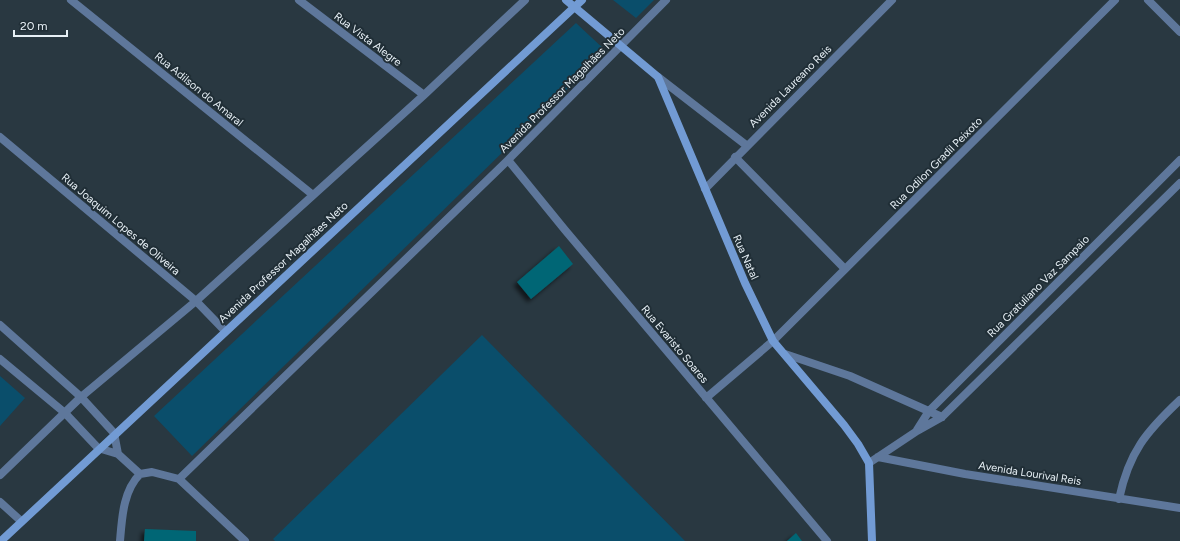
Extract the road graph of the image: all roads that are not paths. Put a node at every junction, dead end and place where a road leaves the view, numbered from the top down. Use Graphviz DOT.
graph roads {
  1 [pos="70,0"];
  2 [pos="299,0"];
  3 [pos="525,0"];
  4 [pos="566,0"];
  5 [pos="582,0"];
  6 [pos="666,0"];
  7 [pos="892,0"];
  8 [pos="1115,0"];
  9 [pos="1148,0"];
  10 [pos="574,7"];
  11 [pos="1180,32"];
  12 [pos="622,45"];
  13 [pos="658,77"];
  14 [pos="424,95"];
  15 [pos="0,137"];
  16 [pos="746,145"];
  17 [pos="736,157"];
  18 [pos="508,160"];
  19 [pos="1180,160"];
  20 [pos="1180,183"];
  21 [pos="705,189"];
  22 [pos="313,195"];
  23 [pos="1101,238"];
  24 [pos="1112,249"];
  25 [pos="845,269"];
  26 [pos="196,301"];
  27 [pos="0,325"];
  28 [pos="225,331"];
  29 [pos="773,340"];
  30 [pos="785,354"];
  31 [pos="0,359"];
  32 [pos="81,397"];
  33 [pos="706,398"];
  34 [pos="1180,400"];
  35 [pos="930,411"];
  36 [pos="65,413"];
  37 [pos="942,418"];
  38 [pos="917,431"];
  39 [pos="114,433"];
  40 [pos="98,448"];
  41 [pos="118,454"];
  42 [pos="878,457"];
  43 [pos="869,464"];
  44 [pos="140,474"];
  45 [pos="0,475"];
  46 [pos="179,479"];
  47 [pos="1119,498"];
  48 [pos="0,502"];
  49 [pos="1180,508"];
  50 [pos="20,521"];
  51 [pos="1,541"];
  52 [pos="120,541"];
  53 [pos="245,541"];
  54 [pos="827,541"];
  55 [pos="872,541"];
  1 -- 22 [label="street, Rua Adilson do Amaral"];
  2 -- 14 [label="street, Rua Vista Alegre"];
  3 -- 14 [label="street"];
  4 -- 10 [label="main road, Rua Natal"];
  5 -- 10 [label="main road, Avenida Professor Magalhães Neto"];
  6 -- 12 [label="street, Avenida Professor Magalhães Neto"];
  7 -- 16 [label="street, Avenida Laureano Reis"];
  8 -- 25 [label="street, Rua Odilon Gradil Peixoto"];
  9 -- 11 [label="street"];
  10 -- 12 [label="main road, Rua Natal"];
  10 -- 28 [label="main road, Avenida Professor Magalhães Neto"];
  12 -- 13 [label="main road, Rua Natal"];
  12 -- 18 [label="street, Avenida Professor Magalhães Neto"];
  13 -- 16 [label="street"];
  13 -- 21 [label="main road, Rua Natal"];
  14 -- 22 [label="street"];
  15 -- 26 [label="street, Rua Joaquim Lopes de Oliveira"];
  16 -- 17 [label="street, Avenida Laureano Reis"];
  17 -- 21 [label="street, Avenida Laureano Reis"];
  17 -- 25 [label="street"];
  18 -- 33 [label="street, Rua Evaristo Soares"];
  18 -- 46 [label="street, Avenida Professor Magalhães Neto"];
  19 -- 23 [label="street, Rua Gratuliano Vaz Sampaio"];
  20 -- 24 [label="street, Rua Gratuliano Vaz Sampaio"];
  21 -- 29 [label="main road, Rua Natal"];
  22 -- 26 [label="street"];
  23 -- 24 [label="street"];
  23 -- 35 [label="street, Rua Gratuliano Vaz Sampaio"];
  24 -- 37 [label="street, Rua Gratuliano Vaz Sampaio"];
  25 -- 29 [label="street, Rua Odilon Gradil Peixoto"];
  26 -- 28 [label="street, Rua Joaquim Lopes de Oliveira"];
  26 -- 32 [label="street"];
  27 -- 32 [label="street"];
  28 -- 39 [label="main road, Avenida Professor Magalhães Neto"];
  29 -- 30 [label="main road, Rua Natal"];
  29 -- 33 [label="street, Rua Odilon Gradil Peixoto"];
  30 -- 35 [label="street"];
  30 -- 43 [label="main road, Rua Natal"];
  31 -- 36 [label="street"];
  32 -- 36 [label="street"];
  32 -- 39 [label="street"];
  33 -- 54 [label="street, Rua Evaristo Soares"];
  34 -- 47 [label="street"];
  35 -- 37 [label="street"];
  35 -- 38 [label="street, Rua Gratuliano Vaz Sampaio"];
  36 -- 40 [label="street"];
  36 -- 45 [label="street"];
  37 -- 38 [label="street, Rua Gratuliano Vaz Sampaio"];
  38 -- 42 [label="street, Rua Gratuliano Vaz Sampaio"];
  39 -- 40 [label="main road, Avenida Professor Magalhães Neto"];
  39 -- 41 [label="street"];
  40 -- 41 [label="street"];
  40 -- 50 [label="main road, Avenida Professor Magalhães Neto"];
  41 -- 44 [label="street"];
  42 -- 43 [label="street, Rua Gratuliano Vaz Sampaio"];
  42 -- 47 [label="street, Avenida Lourival Reis"];
  43 -- 55 [label="main road, Rua Natal"];
  44 -- 46 [label="street"];
  44 -- 52 [label="street"];
  46 -- 53 [label="street"];
  47 -- 49 [label="street, Avenida Lourival Reis"];
  48 -- 50 [label="street"];
  50 -- 51 [label="main road, Avenida Professor Magalhães Neto"];
}
